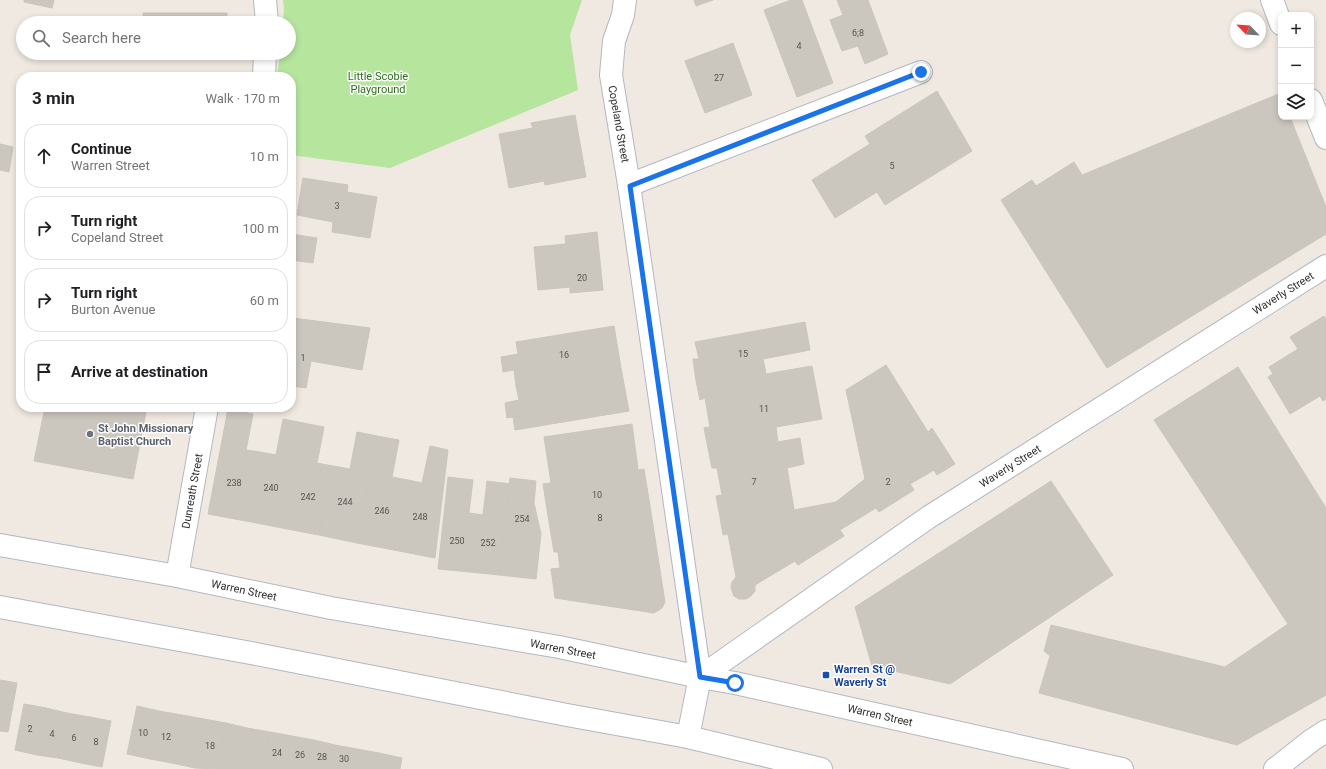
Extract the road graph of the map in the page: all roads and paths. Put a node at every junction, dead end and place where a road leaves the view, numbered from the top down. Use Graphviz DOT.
graph roads {
  1 [pos="265,0"];
  2 [pos="625,0"];
  3 [pos="1272,0"];
  4 [pos="266,16"];
  5 [pos="1278,16"];
  6 [pos="265,60"];
  7 [pos="264,72"];
  8 [pos="921,72"];
  9 [pos="1314,108"];
  10 [pos="1326,138"];
  11 [pos="630,186"];
  12 [pos="1326,266"];
  13 [pos="206,412"];
  14 [pos="0,545"];
  15 [pos="177,576"];
  16 [pos="0,607"];
  17 [pos="700,677"];
  18 [pos="1326,731"];
  19 [pos="688,738"];
  20 [pos="820,769"];
  21 [pos="1122,769"];
  22 [pos="1275,769"];
  1 -- 4 [label="street"];
  2 -- 11 [label="street, Copeland Street"];
  3 -- 5 [label="street"];
  6 -- 7 [label="street"];
  8 -- 11 [label="street"];
  9 -- 10 [label="street"];
  11 -- 17 [label="street, Copeland Street"];
  12 -- 17 [label="street, Waverly Street"];
  13 -- 15 [label="street, Dunreath Street"];
  14 -- 15 [label="street, Warren Street"];
  15 -- 17 [label="street, Warren Street"];
  16 -- 19 [label="street"];
  17 -- 19 [label="street, Copeland Street"];
  17 -- 21 [label="street, Warren Street"];
  18 -- 22 [label="street"];
  19 -- 20 [label="street"];
}
